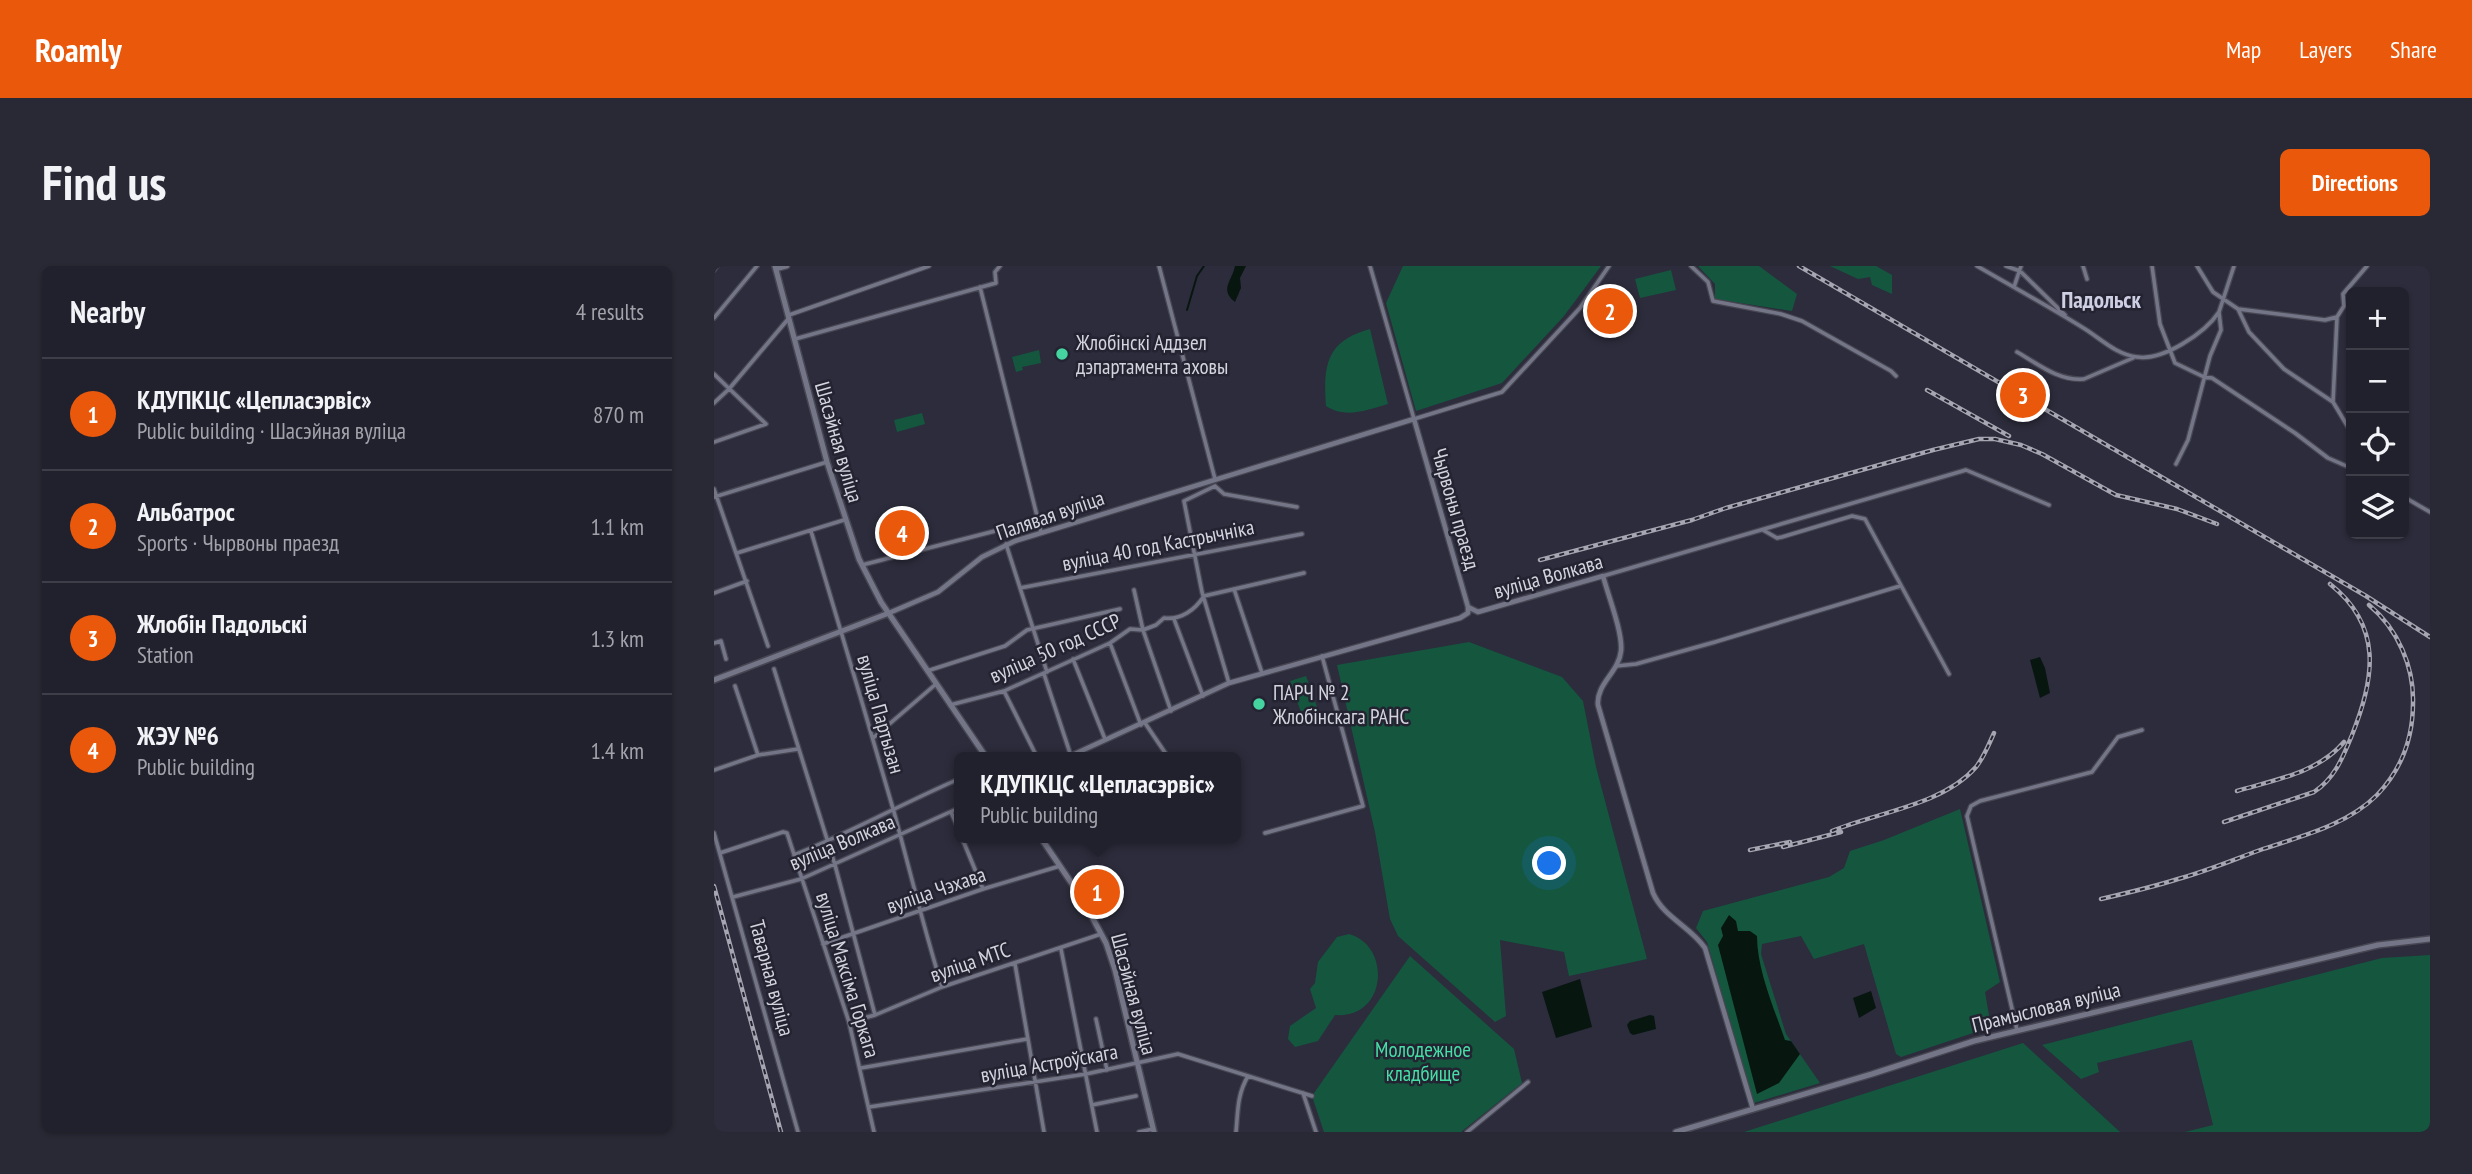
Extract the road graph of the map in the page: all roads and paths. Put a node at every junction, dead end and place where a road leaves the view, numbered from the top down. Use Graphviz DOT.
graph roads {
  1 [pos="757,266"];
  2 [pos="787,266"];
  3 [pos="929,266"];
  4 [pos="1000,266"];
  5 [pos="1160,266"];
  6 [pos="1370,266"];
  7 [pos="1609,266"];
  8 [pos="1691,266"];
  9 [pos="1977,266"];
  10 [pos="2006,266"];
  11 [pos="2083,266"];
  12 [pos="2152,266"];
  13 [pos="2197,266"];
  14 [pos="2234,266"];
  15 [pos="2367,266"];
  16 [pos="776,268"];
  17 [pos="2020,268"];
  18 [pos="2087,279"];
  19 [pos="980,287"];
  20 [pos="2014,288"];
  21 [pos="2225,298"];
  22 [pos="2238,309"];
  23 [pos="2219,312"];
  24 [pos="788,316"];
  25 [pos="2337,317"];
  26 [pos="714,318"];
  27 [pos="2070,320"];
  28 [pos="794,338"];
  29 [pos="2170,349"];
  30 [pos="2017,352"];
  31 [pos="2135,357"];
  32 [pos="714,374"];
  33 [pos="1896,376"];
  34 [pos="2204,377"];
  35 [pos="729,389"];
  36 [pos="714,402"];
  37 [pos="2333,402"];
  38 [pos="1414,419"];
  39 [pos="2346,424"];
  40 [pos="714,442"];
  41 [pos="827,462"];
  42 [pos="2176,464"];
  43 [pos="2346,466"];
  44 [pos="1214,479"];
  45 [pos="1215,486"];
  46 [pos="714,489"];
  47 [pos="715,496"];
  48 [pos="2409,500"];
  49 [pos="2049,505"];
  50 [pos="1297,507"];
  51 [pos="2430,512"];
  52 [pos="844,520"];
  53 [pos="1038,520"];
  54 [pos="1763,530"];
  55 [pos="811,531"];
  56 [pos="1041,533"];
  57 [pos="1302,534"];
  58 [pos="1006,544"];
  59 [pos="737,553"];
  60 [pos="1194,553"];
  61 [pos="862,565"];
  62 [pos="1304,573"];
  63 [pos="1603,576"];
  64 [pos="747,581"];
  65 [pos="1900,586"];
  66 [pos="1020,588"];
  67 [pos="1234,589"];
  68 [pos="1134,590"];
  69 [pos="714,593"];
  70 [pos="1204,596"];
  71 [pos="1468,607"];
  72 [pos="1120,610"];
  73 [pos="889,613"];
  74 [pos="1174,619"];
  75 [pos="1032,629"];
  76 [pos="1143,630"];
  77 [pos="841,632"];
  78 [pos="714,643"];
  79 [pos="1110,643"];
  80 [pos="768,646"];
  81 [pos="1322,656"];
  82 [pos="726,659"];
  83 [pos="1073,659"];
  84 [pos="1616,666"];
  85 [pos="774,669"];
  86 [pos="926,671"];
  87 [pos="1046,673"];
  88 [pos="1262,673"];
  89 [pos="1949,674"];
  90 [pos="714,680"];
  91 [pos="1230,683"];
  92 [pos="936,684"];
  93 [pos="735,686"];
  94 [pos="1004,691"];
  95 [pos="1203,696"];
  96 [pos="950,705"];
  97 [pos="1171,711"];
  98 [pos="1143,724"];
  99 [pos="2142,730"];
  100 [pos="873,738"];
  101 [pos="1105,741"];
  102 [pos="798,749"];
  103 [pos="983,752"];
  104 [pos="1034,752"];
  105 [pos="1069,752"];
  106 [pos="1081,752"];
  107 [pos="1164,752"];
  108 [pos="758,755"];
  109 [pos="714,770"];
  110 [pos="954,781"];
  111 [pos="893,810"];
  112 [pos="954,810"];
  113 [pos="951,812"];
  114 [pos="954,819"];
  115 [pos="714,833"];
  116 [pos="1265,833"];
  117 [pos="900,835"];
  118 [pos="827,842"];
  119 [pos="964,843"];
  120 [pos="1044,843"];
  121 [pos="720,853"];
  122 [pos="794,855"];
  123 [pos="835,865"];
  124 [pos="1060,866"];
  125 [pos="801,879"];
  126 [pos="983,889"];
  127 [pos="733,897"];
  128 [pos="919,912"];
  129 [pos="854,934"];
  130 [pos="1102,934"];
  131 [pos="2430,939"];
  132 [pos="823,944"];
  133 [pos="1061,948"];
  134 [pos="1014,964"];
  135 [pos="942,987"];
  136 [pos="875,1015"];
  137 [pos="1096,1019"];
  138 [pos="849,1022"];
  139 [pos="2017,1030"];
  140 [pos="1027,1039"];
  141 [pos="1137,1064"];
  142 [pos="861,1068"];
  143 [pos="1107,1070"];
  144 [pos="1086,1074"];
  145 [pos="1248,1076"];
  146 [pos="1034,1081"];
  147 [pos="1528,1082"];
  148 [pos="1303,1093"];
  149 [pos="1136,1096"];
  150 [pos="1312,1096"];
  151 [pos="1092,1105"];
  152 [pos="869,1107"];
  153 [pos="1753,1109"];
  154 [pos="1154,1130"];
  155 [pos="798,1132"];
  156 [pos="874,1132"];
  157 [pos="1044,1132"];
  158 [pos="1097,1132"];
  159 [pos="1139,1132"];
  160 [pos="1236,1132"];
  161 [pos="1316,1132"];
  162 [pos="1467,1132"];
  163 [pos="1676,1132"];
  1 -- 26 [label="street"];
  2 -- 16 [label="street"];
  3 -- 24 [label="street"];
  4 -- 19 [label="street"];
  5 -- 44 [label="street"];
  6 -- 38 [label="street, Чырвоны праезд"];
  7 -- 38 [label="street"];
  8 -- 33 [label="street"];
  9 -- 20 [label="street"];
  10 -- 17 [label="street"];
  11 -- 18 [label="street"];
  12 -- 29 [label="street"];
  13 -- 21 [label="street"];
  14 -- 21 [label="street"];
  15 -- 25 [label="street"];
  16 -- 24 [label="main road, Шасэйная вуліца"];
  17 -- 20 [label="street"];
  17 -- 27 [label="street"];
  19 -- 28 [label="street"];
  19 -- 53 [label="street"];
  20 -- 27 [label="street"];
  21 -- 22 [label="street"];
  21 -- 23 [label="street"];
  22 -- 25 [label="street"];
  22 -- 37 [label="street"];
  23 -- 29 [label="street"];
  23 -- 34 [label="street"];
  24 -- 28 [label="main road, Шасэйная вуліца"];
  24 -- 35 [label="street"];
  25 -- 37 [label="street"];
  27 -- 31 [label="street"];
  28 -- 41 [label="main road, Шасэйная вуліца"];
  29 -- 31 [label="street"];
  29 -- 34 [label="street"];
  30 -- 31 [label="street"];
  32 -- 35 [label="street"];
  34 -- 42 [label="street"];
  34 -- 43 [label="street"];
  35 -- 36 [label="street"];
  35 -- 40 [label="street"];
  37 -- 39 [label="street"];
  38 -- 44 [label="street, Палявая вуліца"];
  38 -- 71 [label="street, Чырвоны праезд"];
  41 -- 47 [label="street"];
  41 -- 52 [label="main road, Шасэйная вуліца"];
  44 -- 45 [label="street"];
  44 -- 56 [label="street, Палявая вуліца"];
  45 -- 50 [label="street, вуліца 40 год Кастрычніка"];
  45 -- 60 [label="street"];
  46 -- 47 [label="street"];
  47 -- 59 [label="street"];
  48 -- 51 [label="street"];
  49 -- 54 [label="street, вуліца Волкава"];
  52 -- 55 [label="street"];
  52 -- 61 [label="main road, Шасэйная вуліца"];
  53 -- 56 [label="street"];
  53 -- 61 [label="street"];
  54 -- 63 [label="street, вуліца Волкава"];
  54 -- 65 [label="street"];
  55 -- 59 [label="street"];
  55 -- 77 [label="street, вуліца Партызан"];
  56 -- 58 [label="street, Палявая вуліца"];
  57 -- 60 [label="street, вуліца 40 год Кастрычніка"];
  58 -- 66 [label="street"];
  58 -- 73 [label="street, Палявая вуліца"];
  59 -- 64 [label="street"];
  60 -- 66 [label="street, вуліца 40 год Кастрычніка"];
  60 -- 70 [label="street"];
  61 -- 73 [label="main road, Шасэйная вуліца"];
  62 -- 67 [label="street, вуліца 50 год СССР"];
  63 -- 71 [label="street, вуліца Волкава"];
  63 -- 84 [label="street"];
  64 -- 69 [label="street"];
  64 -- 80 [label="street"];
  65 -- 84 [label="street"];
  65 -- 89 [label="street"];
  66 -- 75 [label="street"];
  67 -- 70 [label="street, вуліца 50 год СССР"];
  67 -- 88 [label="street"];
  68 -- 76 [label="street"];
  70 -- 74 [label="street, вуліца 50 год СССР"];
  70 -- 91 [label="street"];
  71 -- 81 [label="street, вуліца Волкава"];
  72 -- 75 [label="street"];
  73 -- 77 [label="main road, Палявая вуліца"];
  73 -- 86 [label="main road, Шасэйная вуліца"];
  74 -- 76 [label="street, вуліца 50 год СССР"];
  74 -- 95 [label="street"];
  75 -- 86 [label="street"];
  75 -- 87 [label="street"];
  76 -- 79 [label="street, вуліца 50 год СССР"];
  76 -- 97 [label="street"];
  77 -- 90 [label="main road, Палявая вуліца"];
  77 -- 100 [label="street, вуліца Партызан"];
  78 -- 82 [label="street"];
  79 -- 83 [label="street, вуліца 50 год СССР"];
  79 -- 98 [label="street"];
  81 -- 88 [label="street, вуліца Волкава"];
  81 -- 116 [label="street"];
  83 -- 87 [label="street, вуліца 50 год СССР"];
  83 -- 101 [label="street"];
  84 -- 153 [label="street"];
  85 -- 102 [label="street"];
  86 -- 92 [label="main road, Шасэйная вуліца"];
  87 -- 94 [label="street, вуліца 50 год СССР"];
  87 -- 105 [label="street"];
  88 -- 91 [label="street, вуліца Волкава"];
  91 -- 95 [label="street, вуліца Волкава"];
  92 -- 96 [label="main road, Шасэйная вуліца"];
  92 -- 100 [label="street"];
  93 -- 108 [label="street"];
  94 -- 96 [label="street, вуліца 50 год СССР"];
  94 -- 104 [label="street"];
  95 -- 97 [label="street, вуліца Волкава"];
  96 -- 103 [label="main road, Шасэйная вуліца"];
  97 -- 98 [label="street, вуліца Волкава"];
  98 -- 101 [label="street, вуліца Волкава"];
  98 -- 107 [label="street"];
  99 -- 139 [label="street"];
  100 -- 111 [label="street, вуліца Партызан"];
  101 -- 106 [label="street, вуліца Волкава"];
  102 -- 108 [label="street"];
  102 -- 118 [label="street"];
  108 -- 109 [label="street"];
  110 -- 111 [label="street"];
  111 -- 117 [label="street, вуліца Партызан"];
  111 -- 118 [label="street"];
  112 -- 113 [label="street, вуліца Волкава"];
  113 -- 114 [label="street"];
  113 -- 117 [label="street, вуліца Волкава"];
  115 -- 121 [label="street, Таварная вуліца"];
  117 -- 123 [label="street, вуліца Волкава"];
  117 -- 128 [label="street, вуліца Партызан"];
  118 -- 122 [label="street"];
  118 -- 123 [label="street"];
  119 -- 126 [label="street"];
  120 -- 124 [label="main road, Шасэйная вуліца"];
  121 -- 122 [label="street, вуліца Максіма Горкага"];
  121 -- 127 [label="street, Таварная вуліца"];
  122 -- 125 [label="street, вуліца Максіма Горкага"];
  123 -- 125 [label="street, вуліца Волкава"];
  123 -- 129 [label="street"];
  124 -- 126 [label="street, вуліца Чэхава"];
  124 -- 130 [label="main road, Шасэйная вуліца"];
  125 -- 127 [label="street, вуліца Волкава"];
  125 -- 132 [label="street, вуліца Максіма Горкага"];
  126 -- 128 [label="street, вуліца Чэхава"];
  127 -- 155 [label="street, Таварная вуліца"];
  128 -- 129 [label="street, вуліца Чэхава"];
  128 -- 135 [label="street, вуліца Партызан"];
  129 -- 132 [label="street, вуліца Чэхава"];
  129 -- 136 [label="street"];
  130 -- 133 [label="street, вуліца МТС"];
  130 -- 141 [label="main road, Шасэйная вуліца"];
  131 -- 139 [label="main road, Прамысловая вуліца"];
  132 -- 138 [label="street, вуліца Максіма Горкага"];
  133 -- 134 [label="street, вуліца МТС"];
  133 -- 144 [label="street"];
  134 -- 135 [label="street, вуліца МТС"];
  134 -- 140 [label="street"];
  135 -- 136 [label="street, вуліца МТС"];
  136 -- 138 [label="street, вуліца МТС"];
  137 -- 143 [label="street"];
  138 -- 142 [label="street, вуліца Максіма Горкага"];
  139 -- 153 [label="main road, Прамысловая вуліца"];
  140 -- 142 [label="street"];
  140 -- 146 [label="street"];
  141 -- 143 [label="street, вуліца Астроўскага"];
  141 -- 145 [label="street, вуліца Астроўскага"];
  141 -- 154 [label="main road, Шасэйная вуліца"];
  142 -- 152 [label="street, вуліца Максіма Горкага"];
  143 -- 144 [label="street, вуліца Астроўскага"];
  144 -- 146 [label="street, вуліца Астроўскага"];
  144 -- 151 [label="street"];
  145 -- 148 [label="street, вуліца Астроўскага"];
  145 -- 160 [label="street"];
  146 -- 152 [label="street, вуліца Астроўскага"];
  146 -- 157 [label="street"];
  147 -- 162 [label="street"];
  148 -- 150 [label="street, вуліца Астроўскага"];
  148 -- 161 [label="street"];
  149 -- 151 [label="street"];
  151 -- 158 [label="street"];
  152 -- 156 [label="street, вуліца Максіма Горкага"];
  153 -- 163 [label="main road, Прамысловая вуліца"];
  154 -- 159 [label="street"];
}
